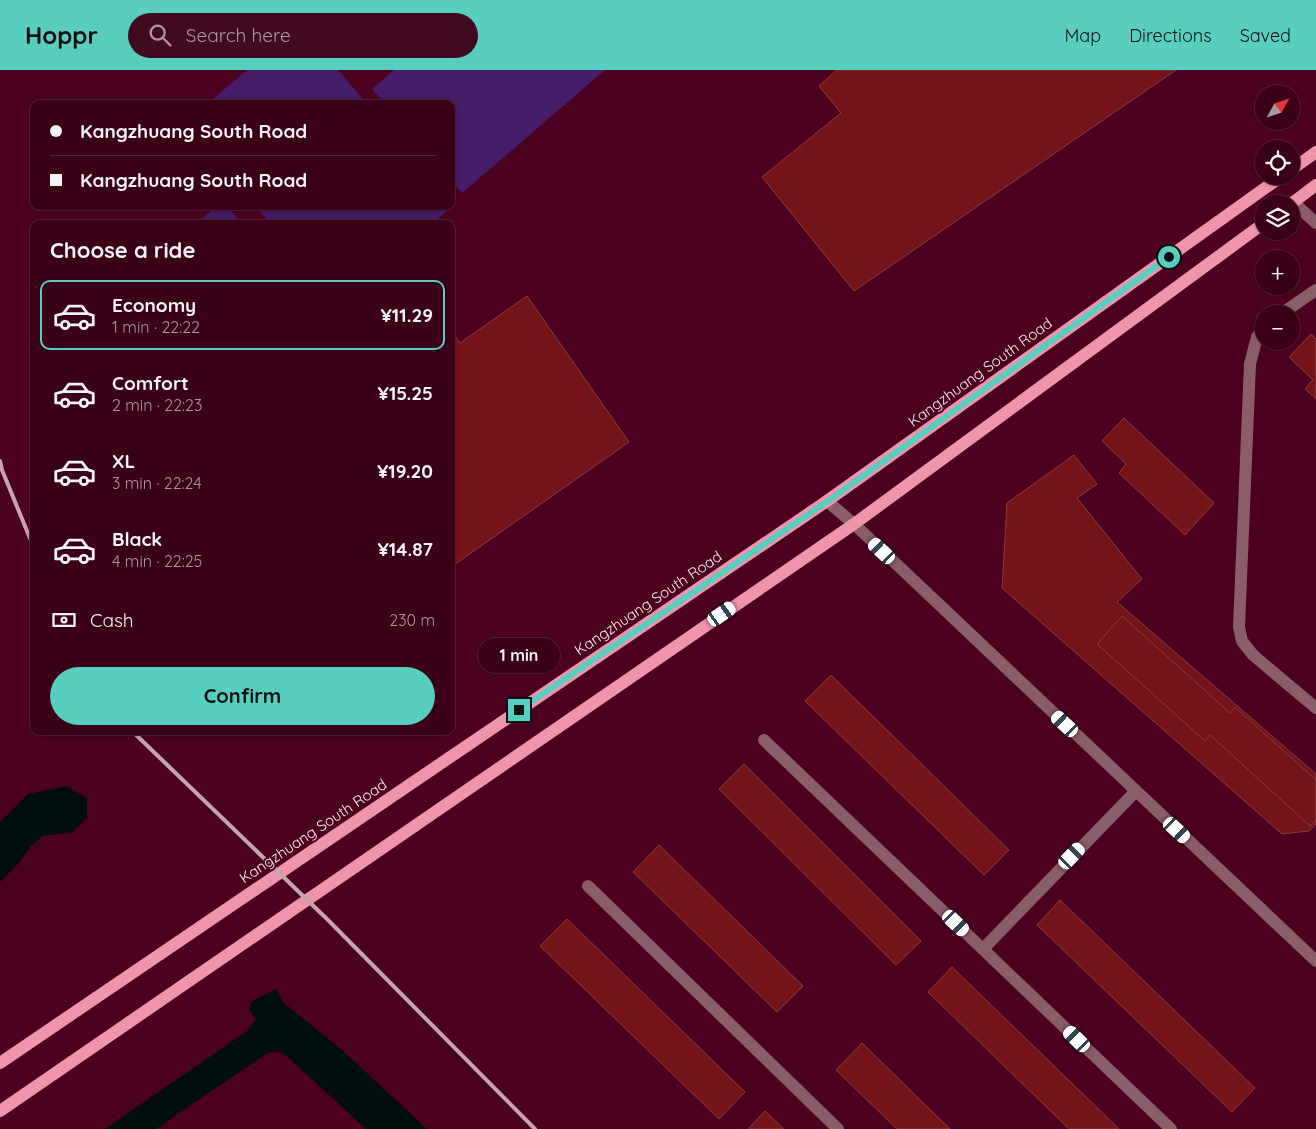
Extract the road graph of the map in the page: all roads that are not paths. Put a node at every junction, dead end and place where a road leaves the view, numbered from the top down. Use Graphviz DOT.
graph roads {
  1 [pos="1316,152"];
  2 [pos="1300,164"];
  3 [pos="1269,185"];
  4 [pos="1316,185"];
  5 [pos="1300,197"];
  6 [pos="1300,210"];
  7 [pos="1316,223"];
  8 [pos="1255,231"];
  9 [pos="1316,290"];
  10 [pos="1294,305"];
  11 [pos="1255,345"];
  12 [pos="828,501"];
  13 [pos="854,524"];
  14 [pos="1316,708"];
  15 [pos="764,740"];
  16 [pos="1136,790"];
  17 [pos="588,886"];
  18 [pos="983,949"];
  19 [pos="1316,961"];
  20 [pos="0,1063"];
  21 [pos="0,1111"];
  22 [pos="838,1129"];
  23 [pos="1171,1129"];
  1 -- 2 [label="main road"];
  3 -- 12 [label="main road, Kangzhuang South Road"];
  4 -- 5 [label="main road"];
  6 -- 7 [label="street"];
  8 -- 13 [label="main road"];
  9 -- 10 [label="street"];
  11 -- 14 [label="street"];
  12 -- 13 [label="street"];
  12 -- 20 [label="main road, Kangzhuang South Road"];
  13 -- 16 [label="street"];
  13 -- 21 [label="main road"];
  15 -- 18 [label="street"];
  16 -- 18 [label="street"];
  16 -- 19 [label="street"];
  17 -- 22 [label="street"];
  18 -- 23 [label="street"];
}
